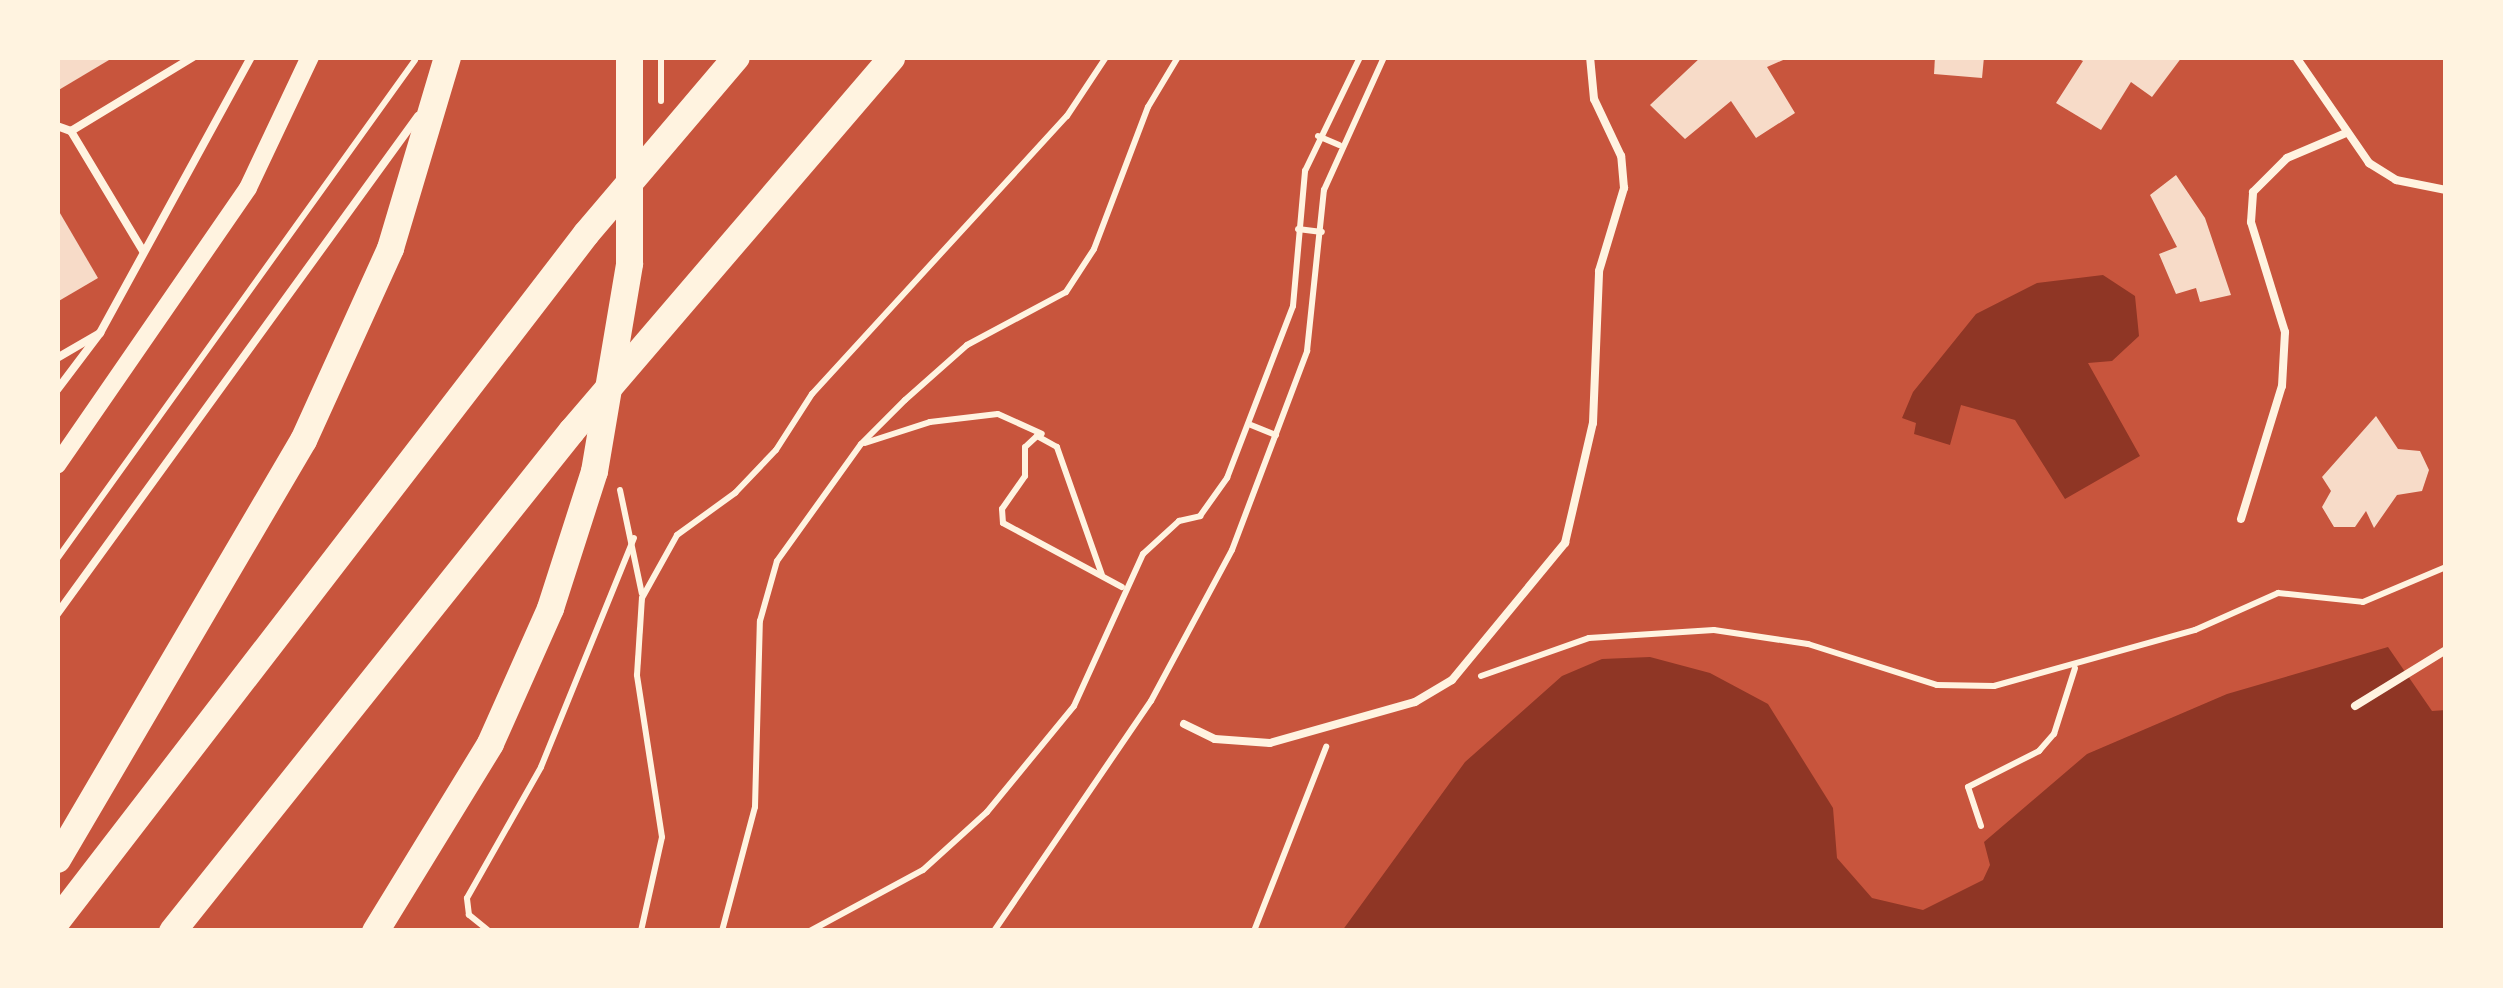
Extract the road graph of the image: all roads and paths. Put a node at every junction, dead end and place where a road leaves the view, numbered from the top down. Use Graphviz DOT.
graph roads {
  1 [pos="193,57"];
  2 [pos="251,57"];
  3 [pos="310,57"];
  4 [pos="417,57"];
  5 [pos="447,57"];
  6 [pos="462,57"];
  7 [pos="629,57"];
  8 [pos="736,57"];
  9 [pos="891,57"];
  10 [pos="1106,57"];
  11 [pos="1178,57"];
  12 [pos="1360,57"];
  13 [pos="1384,57"];
  14 [pos="1590,57"];
  15 [pos="2296,57"];
  16 [pos="440,90"];
  17 [pos="57,125"];
  18 [pos="71,131"];
  19 [pos="2347,133"];
  20 [pos="1318,136"];
  21 [pos="1340,145"];
  22 [pos="2446,190"];
  23 [pos="1298,229"];
  24 [pos="1322,232"];
  25 [pos="143,251"];
  26 [pos="100,333"];
  27 [pos="57,358"];
  28 [pos="57,391"];
  29 [pos="1252,425"];
  30 [pos="1277,436"];
  31 [pos="1051,438"];
  32 [pos="861,444"];
  33 [pos="57,465"];
  34 [pos="624,465"];
  35 [pos="2241,520"];
  36 [pos="634,537"];
  37 [pos="57,559"];
  38 [pos="2446,567"];
  39 [pos="1102,575"];
  40 [pos="1122,587"];
  41 [pos="642,598"];
  42 [pos="57,614"];
  43 [pos="2446,650"];
  44 [pos="2075,668"];
  45 [pos="1452,680"];
  46 [pos="2355,706"];
  47 [pos="1184,724"];
  48 [pos="1335,728"];
  49 [pos="1981,826"];
  50 [pos="57,859"];
  51 [pos="57,920"];
  52 [pos="172,931"];
  53 [pos="376,931"];
  54 [pos="489,931"];
  55 [pos="640,931"];
  56 [pos="722,931"];
  57 [pos="810,931"];
  58 [pos="994,931"];
  59 [pos="1254,931"];
  1 -- 18 [label="lane"];
  2 -- 25 [label="lane"];
  3 -- 33 [label="street"];
  4 -- 37 [label="path"];
  5 -- 16 [label="highway"];
  6 -- 16 [label="lane"];
  7 -- 53 [label="highway"];
  8 -- 51 [label="highway"];
  9 -- 52 [label="highway"];
  10 -- 41 [label="path"];
  11 -- 32 [label="path"];
  12 -- 20 [label="path"];
  13 -- 21 [label="path"];
  14 -- 45 [label="lane"];
  15 -- 19 [label="lane"];
  16 -- 42 [label="lane"];
  16 -- 50 [label="highway"];
  17 -- 18 [label="lane"];
  18 -- 25 [label="lane"];
  19 -- 22 [label="lane"];
  19 -- 35 [label="lane"];
  20 -- 21 [label="path"];
  20 -- 23 [label="path"];
  21 -- 24 [label="path"];
  23 -- 24 [label="path"];
  23 -- 29 [label="path"];
  24 -- 30 [label="path"];
  25 -- 26 [label="lane"];
  26 -- 27 [label="lane"];
  26 -- 28 [label="lane"];
  29 -- 30 [label="path"];
  29 -- 40 [label="path"];
  30 -- 58 [label="path"];
  31 -- 32 [label="path"];
  31 -- 39 [label="path"];
  31 -- 39 [label="path"];
  32 -- 56 [label="path"];
  34 -- 36 [label="path"];
  36 -- 41 [label="path"];
  36 -- 54 [label="path"];
  38 -- 44 [label="path"];
  39 -- 40 [label="path"];
  40 -- 57 [label="path"];
  41 -- 55 [label="path"];
  43 -- 46 [label="lane"];
  44 -- 45 [label="path"];
  44 -- 49 [label="path"];
  45 -- 48 [label="lane"];
  47 -- 48 [label="lane"];
  48 -- 59 [label="path"];
}
